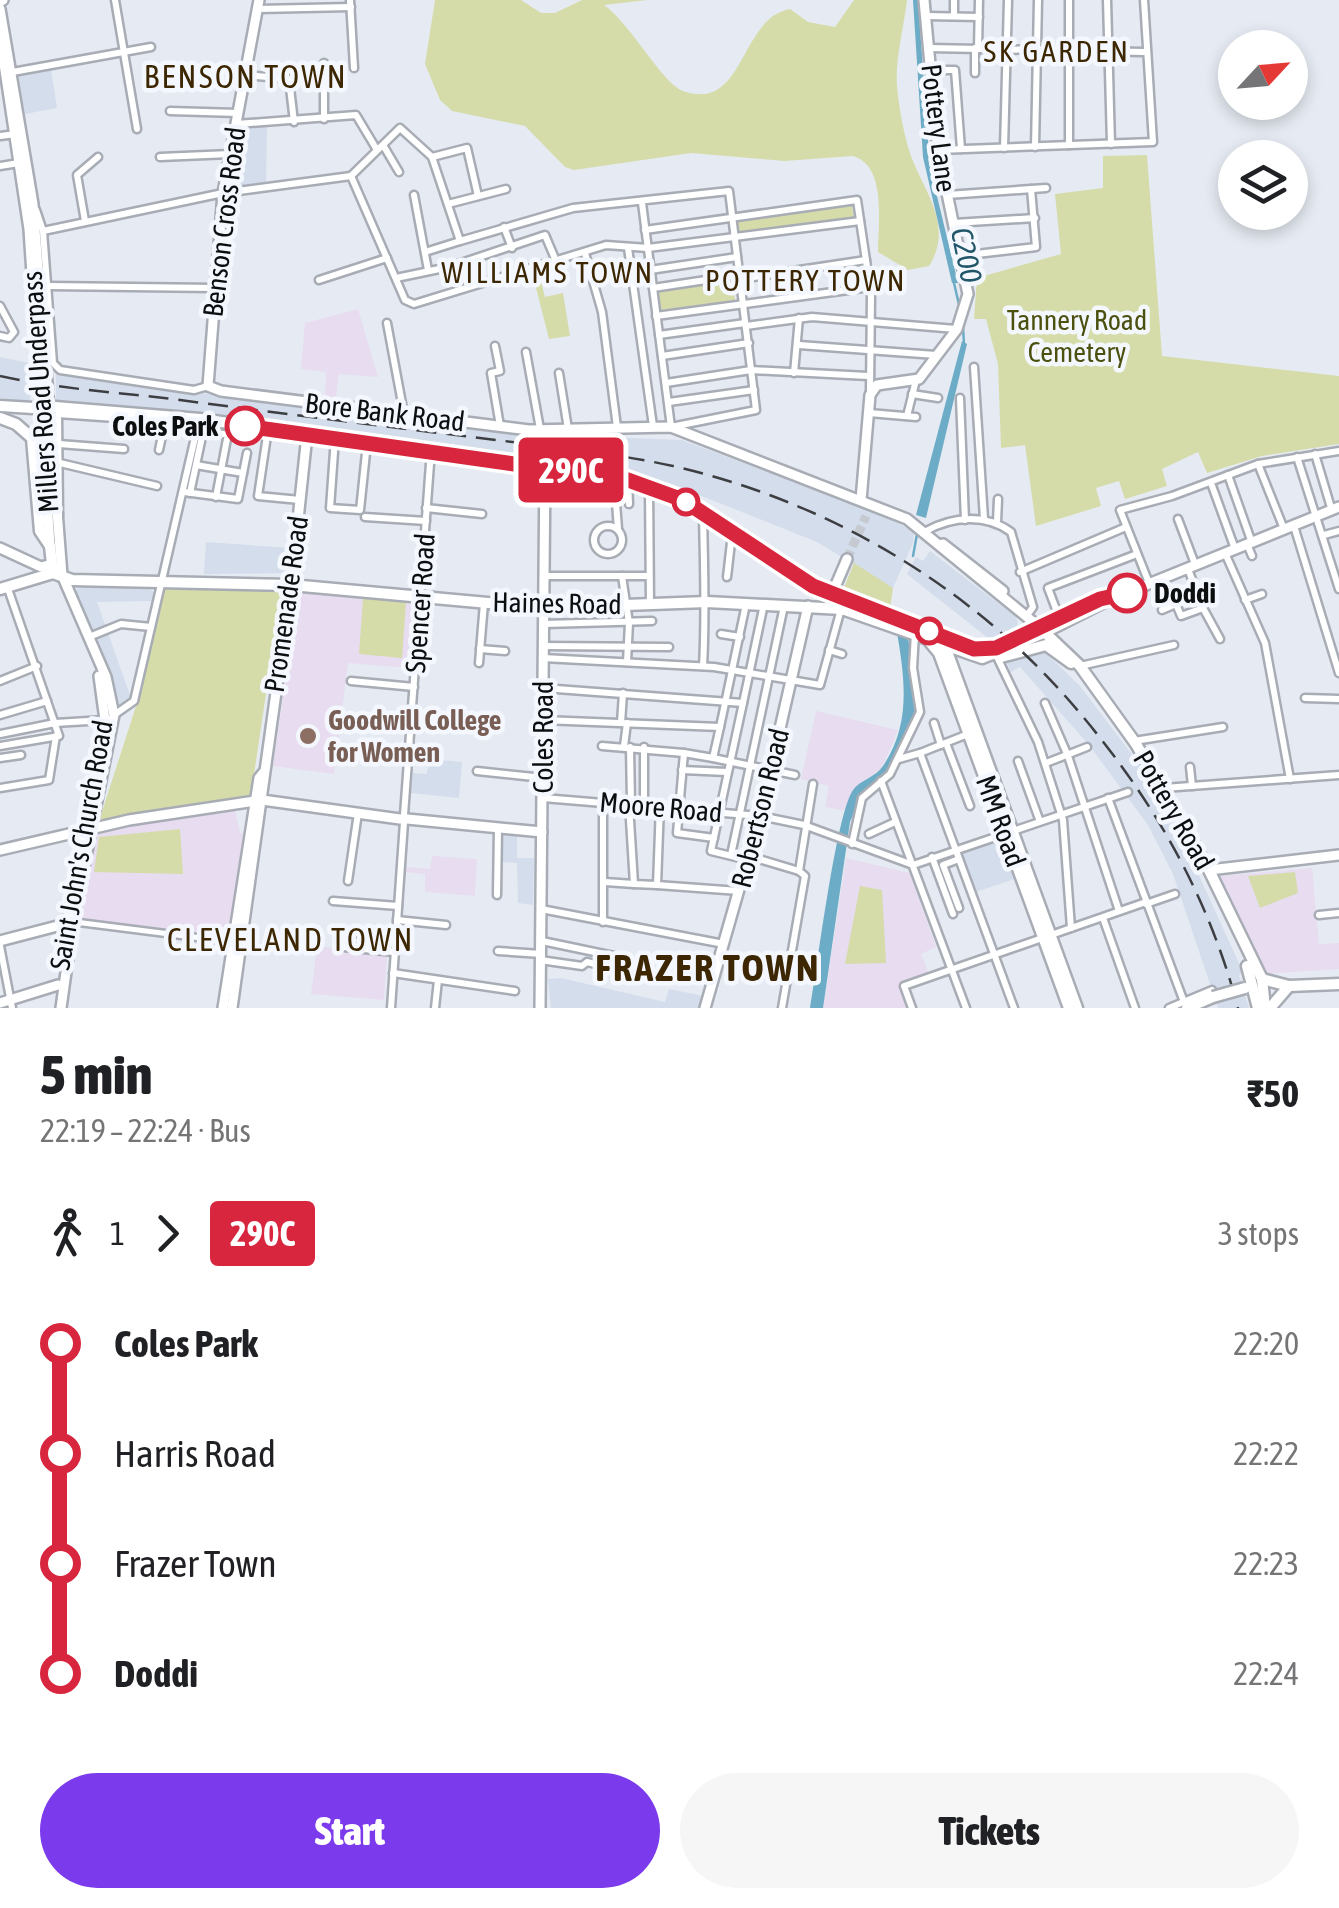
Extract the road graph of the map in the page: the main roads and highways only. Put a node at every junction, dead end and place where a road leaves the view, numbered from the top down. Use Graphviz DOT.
graph roads {
  1 [pos="0,406"];
  2 [pos="0,418"];
  3 [pos="54,569"];
  4 [pos="813,586"];
  5 [pos="4,587"];
  6 [pos="808,606"];
  7 [pos="907,627"];
  8 [pos="1043,629"];
  9 [pos="943,641"];
  10 [pos="997,656"];
  11 [pos="1078,664"];
  12 [pos="1009,829"];
  13 [pos="1185,830"];
  14 [pos="1046,937"];
  15 [pos="1253,984"];
  16 [pos="1339,984"];
  17 [pos="1289,986"];
  18 [pos="1186,1005"];
  19 [pos="1069,1008"];
  20 [pos="1076,1008"];
  21 [pos="1264,1008"];
  1 -- 4 [label="main road, bridge"];
  2 -- 3 [label="main road"];
  3 -- 5 [label="main road"];
  3 -- 6 [label="main road, Haines Road"];
  4 -- 6 [label="main road"];
  4 -- 7 [label="main road"];
  6 -- 7 [label="main road, Haines Road"];
  7 -- 9 [label="main road, Haines Road"];
  7 -- 9 [label="main road"];
  7 -- 12 [label="main road, MM Road"];
  8 -- 9 [label="main road, Haines Road"];
  8 -- 10 [label="main road"];
  8 -- 11 [label="main road, Pottery Road"];
  9 -- 10 [label="main road, Haines Road"];
  9 -- 12 [label="main road, MM Road"];
  10 -- 11 [label="main road"];
  11 -- 13 [label="main road, Pottery Road"];
  12 -- 14 [label="main road, MM Road"];
  13 -- 15 [label="main road"];
  13 -- 15 [label="main road, Pottery Road"];
  14 -- 19 [label="main road, MM Road"];
  14 -- 20 [label="main road, MM Road"];
  15 -- 17 [label="main road"];
  15 -- 18 [label="main road, bridge"];
  15 -- 21 [label="main road, Pottery Road"];
  16 -- 17 [label="main road"];
  17 -- 21 [label="main road"];
}
